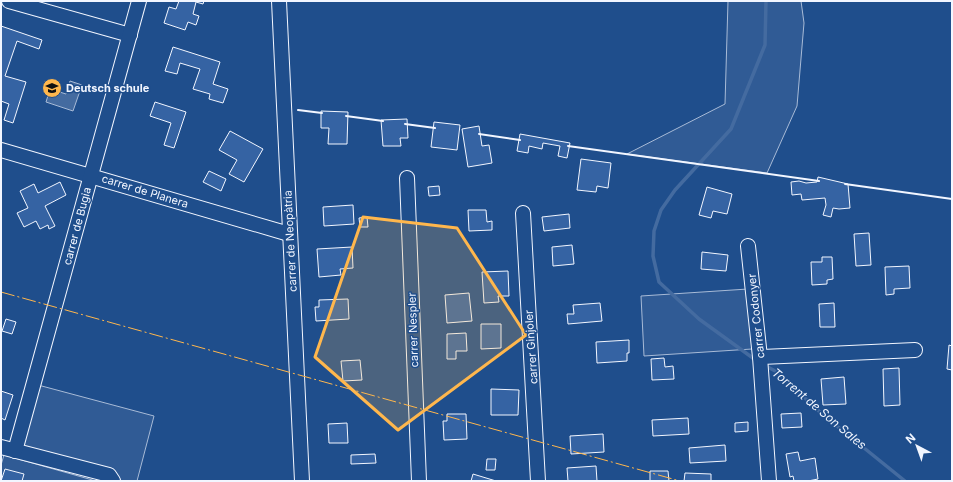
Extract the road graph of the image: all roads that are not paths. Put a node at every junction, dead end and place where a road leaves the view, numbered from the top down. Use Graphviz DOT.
graph roads {
  1 [pos="8,1"];
  2 [pos="139,1"];
  3 [pos="279,1"];
  4 [pos="130,35"];
  5 [pos="1,150"];
  6 [pos="91,175"];
  7 [pos="407,178"];
  8 [pos="523,213"];
  9 [pos="289,234"];
  10 [pos="748,246"];
  11 [pos="915,350"];
  12 [pos="760,358"];
  13 [pos="1,447"];
  14 [pos="16,451"];
  15 [pos="113,481"];
  16 [pos="302,481"];
  17 [pos="419,481"];
  18 [pos="538,481"];
  19 [pos="769,481"];
  1 -- 4 [label="street"];
  2 -- 4 [label="street, carrer de Bugia"];
  3 -- 9 [label="street, carrer de Neopàtria"];
  4 -- 6 [label="street, carrer de Bugia"];
  5 -- 6 [label="street, carrer de Planera"];
  6 -- 9 [label="street, carrer de Planera"];
  6 -- 14 [label="street, carrer de Bugia"];
  7 -- 17 [label="street, carrer Nespler"];
  8 -- 18 [label="street, carrer Ginjoler"];
  9 -- 16 [label="street, carrer de Neopàtria"];
  10 -- 12 [label="street, carrer Codonyer"];
  11 -- 12 [label="street"];
  12 -- 19 [label="street, carrer Codonyer"];
  13 -- 14 [label="street"];
  14 -- 15 [label="street"];
}
